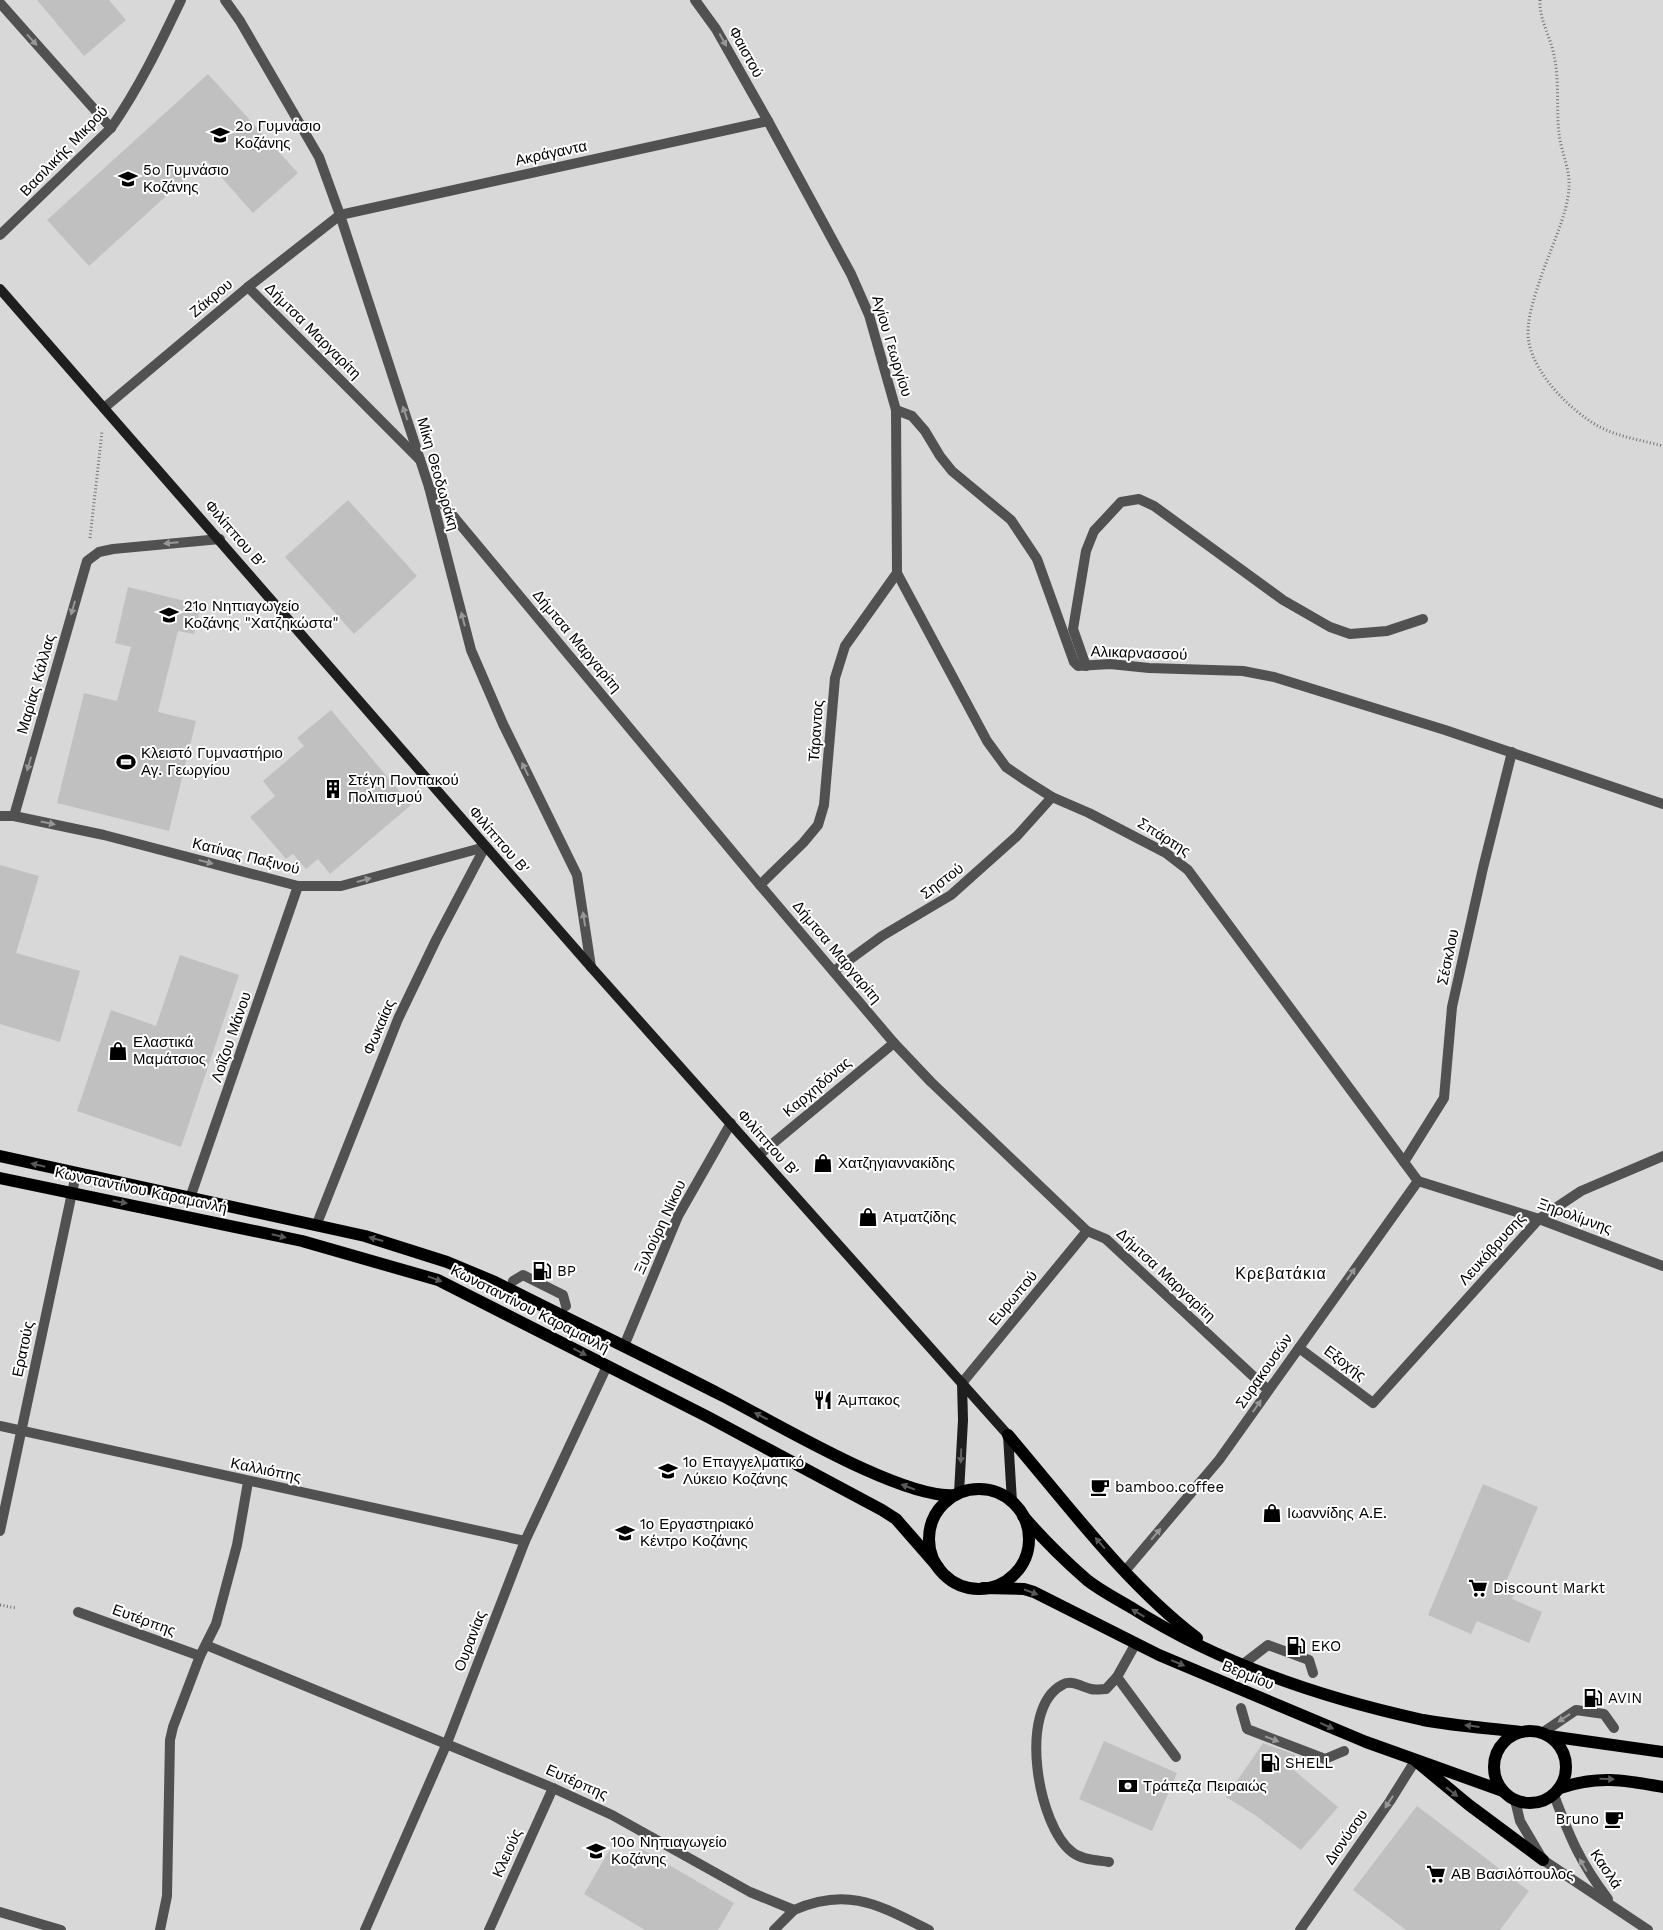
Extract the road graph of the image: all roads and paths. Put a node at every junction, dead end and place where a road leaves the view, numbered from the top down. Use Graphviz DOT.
graph roads {
  1 [pos="181,0"];
  2 [pos="224,0"];
  3 [pos="695,0"];
  4 [pos="1540,0"];
  5 [pos="0,3"];
  6 [pos="768,121"];
  7 [pos="110,128"];
  8 [pos="340,215"];
  9 [pos="0,234"];
  10 [pos="248,287"];
  11 [pos="0,289"];
  12 [pos="104,408"];
  13 [pos="896,410"];
  14 [pos="1663,446"];
  15 [pos="420,460"];
  16 [pos="429,487"];
  17 [pos="220,539"];
  18 [pos="87,561"];
  19 [pos="898,573"];
  20 [pos="1423,619"];
  21 [pos="1086,666"];
  22 [pos="1512,752"];
  23 [pos="1052,797"];
  24 [pos="1663,804"];
  25 [pos="0,816"];
  26 [pos="14,816"];
  27 [pos="485,847"];
  28 [pos="760,885"];
  29 [pos="298,886"];
  30 [pos="591,968"];
  31 [pos="834,971"];
  32 [pos="894,1042"];
  33 [pos="731,1123"];
  34 [pos="759,1155"];
  35 [pos="0,1156"];
  36 [pos="1663,1156"];
  37 [pos="1404,1162"];
  38 [pos="76,1174"];
  39 [pos="0,1178"];
  40 [pos="1418,1181"];
  41 [pos="72,1193"];
  42 [pos="190,1198"];
  43 [pos="1539,1219"];
  44 [pos="316,1226"];
  45 [pos="1087,1231"];
  46 [pos="1663,1266"];
  47 [pos="513,1281"];
  48 [pos="566,1306"];
  49 [pos="624,1346"];
  50 [pos="1299,1348"];
  51 [pos="607,1366"];
  52 [pos="962,1383"];
  53 [pos="1268,1390"];
  54 [pos="1373,1402"];
  55 [pos="0,1426"];
  56 [pos="21,1431"];
  57 [pos="1008,1435"];
  58 [pos="248,1482"];
  59 [pos="957,1494"];
  60 [pos="1012,1502"];
  61 [pos="1023,1516"];
  62 [pos="0,1531"];
  63 [pos="526,1541"];
  64 [pos="938,1567"];
  65 [pos="1125,1571"];
  66 [pos="983,1588"];
  67 [pos="0,1605"];
  68 [pos="16,1608"];
  69 [pos="78,1612"];
  70 [pos="1136,1643"];
  71 [pos="206,1644"];
  72 [pos="200,1656"];
  73 [pos="1242,1665"];
  74 [pos="1313,1673"];
  75 [pos="1118,1677"];
  76 [pos="1241,1708"];
  77 [pos="1614,1728"];
  78 [pos="1520,1732"];
  79 [pos="1546,1734"];
  80 [pos="447,1743"];
  81 [pos="1344,1751"];
  82 [pos="1663,1752"];
  83 [pos="1176,1757"];
  84 [pos="1415,1761"];
  85 [pos="1663,1787"];
  86 [pos="552,1788"];
  87 [pos="1503,1791"];
  88 [pos="1557,1792"];
  89 [pos="1515,1800"];
  90 [pos="1543,1860"];
  91 [pos="1109,1862"];
  92 [pos="1612,1904"];
  93 [pos="794,1910"];
  94 [pos="0,1912"];
  95 [pos="61,1930"];
  96 [pos="160,1930"];
  97 [pos="365,1930"];
  98 [pos="489,1930"];
  99 [pos="774,1930"];
  100 [pos="929,1930"];
  101 [pos="1300,1930"];
  102 [pos="1648,1930"];
  1 -- 7 [label="street, Βασιλικής Μικρού"];
  2 -- 8 [label="street, Μίκη Θεοδωράκη"];
  3 -- 6 [label="street, Φαιστού, one-way"];
  4 -- 14 [label="path"];
  5 -- 7 [label="street, one-way"];
  6 -- 8 [label="street, Ακράγαντα"];
  6 -- 13 [label="street, Αγίου Γεωργίου"];
  7 -- 9 [label="street, Βασιλικής Μικρού"];
  8 -- 10 [label="street, Ζάκρου"];
  15 -- 8 [label="street, Μίκη Θεοδωράκη, one-way"];
  10 -- 12 [label="street, Ζάκρου"];
  10 -- 15 [label="street, Δήμτσα Μαργαρίτη"];
  11 -- 12 [label="main road, Φιλίππου Β'"];
  12 -- 17 [label="main road, Φιλίππου Β'"];
  12 -- 18 [label="path"];
  13 -- 19 [label="street, Αγίου Γεωργίου"];
  13 -- 21 [label="street, Αλικαρνασσού"];
  15 -- 16 [label="street, Μίκη Θεοδωράκη"];
  16 -- 28 [label="street, Δήμτσα Μαργαρίτη"];
  30 -- 16 [label="street, Μίκη Θεοδωράκη, one-way"];
  17 -- 18 [label="street, one-way"];
  17 -- 27 [label="main road, Φιλίππου Β'"];
  18 -- 26 [label="street, Μαρίας Κάλλας, one-way"];
  19 -- 23 [label="street, Σπάρτης"];
  19 -- 28 [label="street, Τάραντος"];
  20 -- 21 [label="street"];
  21 -- 22 [label="street, Αλικαρνασσού"];
  22 -- 24 [label="street, Αλικαρνασσού"];
  22 -- 37 [label="street, Σέσκλου"];
  23 -- 31 [label="street, Σηστού"];
  23 -- 37 [label="street, Σπάρτης"];
  25 -- 26 [label="street, Κατίνας Παξινού"];
  26 -- 29 [label="street, Κατίνας Παξινού, one-way"];
  29 -- 27 [label="street, Κατίνας Παξινού, one-way"];
  27 -- 30 [label="main road, Φιλίππου Β'"];
  27 -- 44 [label="street, Φωκαίας"];
  28 -- 31 [label="street, Δήμτσα Μαργαρίτη"];
  29 -- 42 [label="street, Λοΐζου Μάνου"];
  30 -- 33 [label="main road, Φιλίππου Β'"];
  31 -- 32 [label="street, Δήμτσα Μαργαρίτη"];
  32 -- 34 [label="street, Καρχηδόνας"];
  32 -- 45 [label="street, Δήμτσα Μαργαρίτη"];
  33 -- 34 [label="main road, Φιλίππου Β'"];
  33 -- 49 [label="street, Ξυλούρη Νίκου"];
  34 -- 52 [label="main road, Φιλίππου Β'"];
  38 -- 35 [label="main road, Κωνσταντίνου Καραμανλή, one-way"];
  36 -- 43 [label="street, Λευκόβρυσης"];
  37 -- 40 [label="street, Σπάρτης"];
  38 -- 41 [label="street, Ερατούς"];
  38 -- 42 [label="main road, Κωνσταντίνου Καραμανλή"];
  39 -- 41 [label="main road, Κωνσταντίνου Καραμανλή"];
  40 -- 43 [label="street, Ξηρολίμνης"];
  50 -- 40 [label="street, Συρακουσών, one-way"];
  41 -- 51 [label="main road, Κωνσταντίνου Καραμανλή, one-way"];
  41 -- 56 [label="street, Ερατούς"];
  42 -- 44 [label="main road, Κωνσταντίνου Καραμανλή"];
  43 -- 46 [label="street, Ξηρολίμνης"];
  43 -- 54 [label="street, Λευκόβρυσης"];
  49 -- 44 [label="main road, Κωνσταντίνου Καραμανλή, one-way"];
  45 -- 52 [label="street, Ευρωπού"];
  45 -- 53 [label="street, Δήμτσα Μαργαρίτη"];
  47 -- 48 [label="street"];
  59 -- 49 [label="main road, Κωνσταντίνου Καραμανλή, one-way"];
  50 -- 53 [label="street, Συρακουσών"];
  50 -- 54 [label="street, Εξοχής"];
  51 -- 63 [label="street, Ουρανίας"];
  51 -- 64 [label="main road, Κωνσταντίνου Καραμανλή"];
  52 -- 57 [label="main road, Φιλίππου Β'"];
  52 -- 59 [label="main road, one-way"];
  65 -- 53 [label="street, Συρακουσών, one-way"];
  55 -- 56 [label="street, Καλλιόπης"];
  56 -- 58 [label="street, Καλλιόπης"];
  56 -- 62 [label="street, Ερατούς"];
  57 -- 60 [label="main road"];
  65 -- 57 [label="main road, one-way"];
  58 -- 63 [label="street, Καλλιόπης"];
  58 -- 71 [label="street"];
  59 -- 60 [label="main road"];
  59 -- 64 [label="main road"];
  60 -- 61 [label="main road"];
  61 -- 66 [label="main road"];
  73 -- 61 [label="main road, Βερμίου, one-way"];
  63 -- 80 [label="street, Ουρανίας"];
  64 -- 66 [label="main road"];
  65 -- 73 [label="main road"];
  66 -- 70 [label="main road, Βερμίου, one-way"];
  67 -- 68 [label="path"];
  69 -- 72 [label="street, Ευτέρπης"];
  70 -- 75 [label="street"];
  70 -- 84 [label="main road, Βερμίου, one-way"];
  71 -- 72 [label="street"];
  71 -- 80 [label="street, Ευτέρπης"];
  72 -- 96 [label="street"];
  73 -- 74 [label="street"];
  78 -- 73 [label="main road, Βερμίου, one-way"];
  75 -- 83 [label="street"];
  75 -- 91 [label="street"];
  76 -- 81 [label="street, one-way"];
  77 -- 79 [label="street, one-way"];
  78 -- 79 [label="main road"];
  78 -- 87 [label="main road"];
  79 -- 82 [label="main road"];
  79 -- 88 [label="main road"];
  80 -- 86 [label="street, Ευτέρπης"];
  80 -- 97 [label="street, Ουρανίας"];
  84 -- 87 [label="main road, Βερμίου"];
  84 -- 90 [label="main road, one-way"];
  84 -- 101 [label="street, Διονύσου, one-way"];
  88 -- 85 [label="main road, one-way"];
  86 -- 93 [label="street, Ευτέρπης"];
  86 -- 98 [label="street, Κλειούς"];
  87 -- 89 [label="main road"];
  88 -- 89 [label="main road"];
  92 -- 88 [label="street, Κασλά, one-way"];
  89 -- 90 [label="street, Κασλά"];
  90 -- 92 [label="street, Κασλά"];
  92 -- 102 [label="street, Κασλά"];
  93 -- 99 [label="street"];
  93 -- 100 [label="street"];
  94 -- 95 [label="street"];
}
